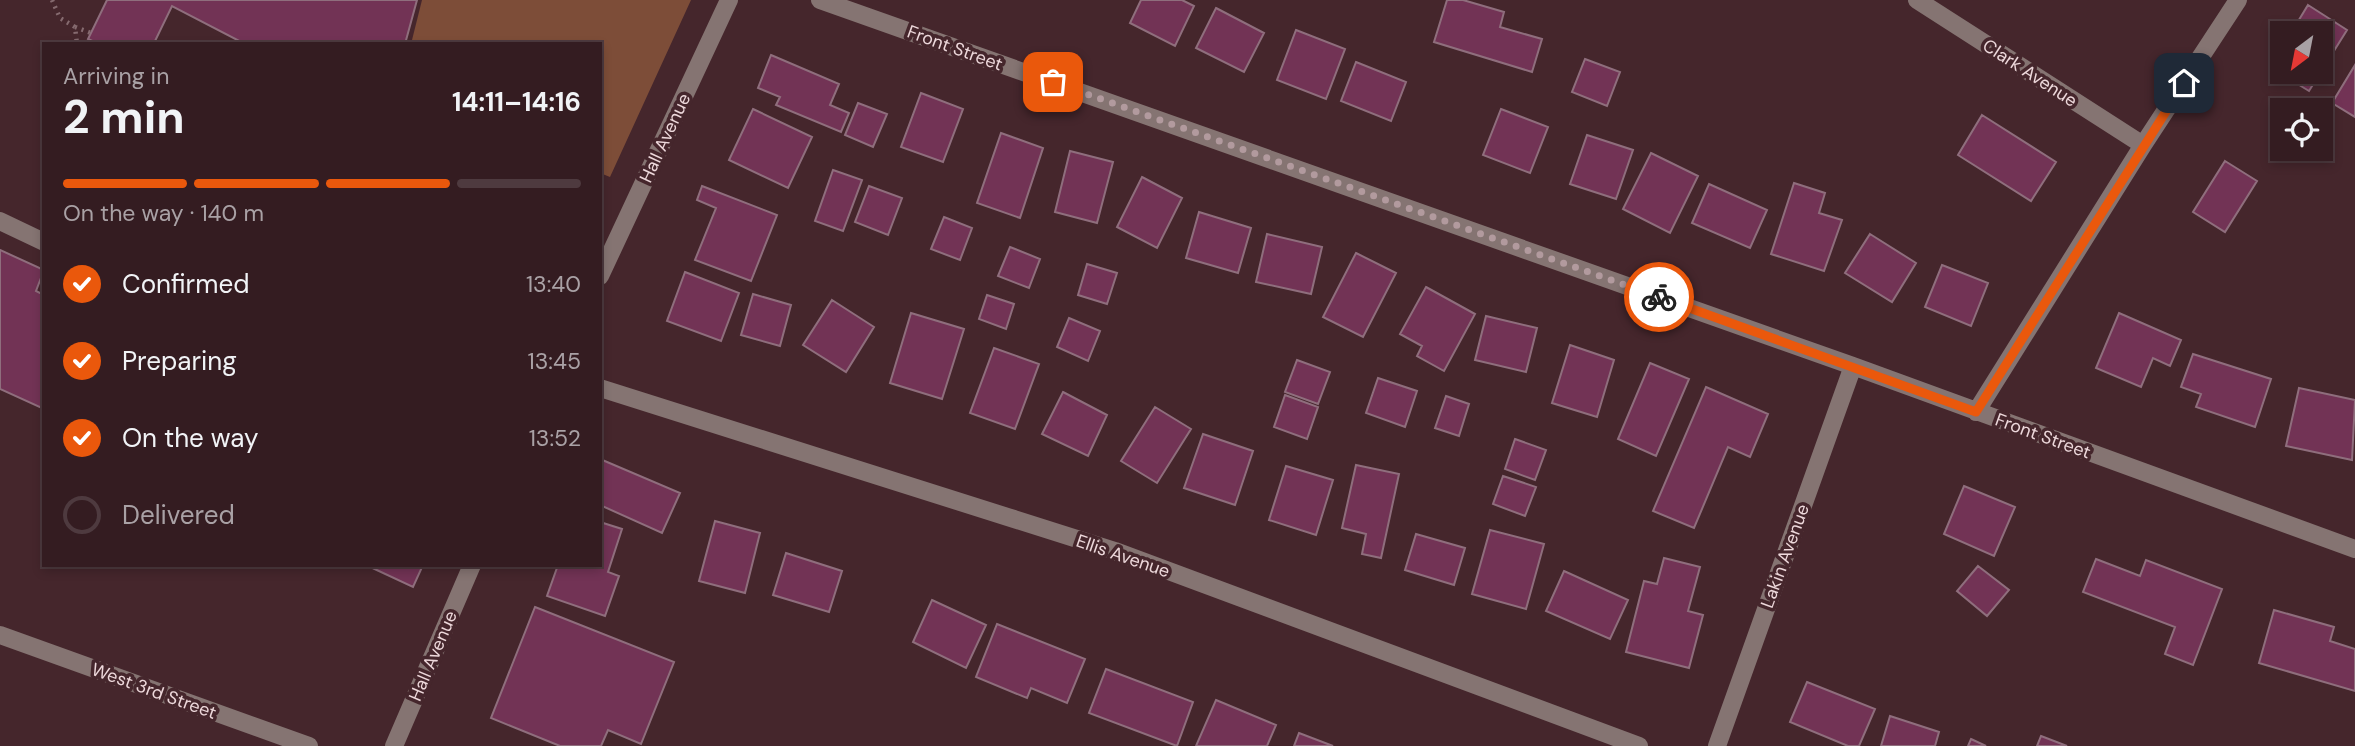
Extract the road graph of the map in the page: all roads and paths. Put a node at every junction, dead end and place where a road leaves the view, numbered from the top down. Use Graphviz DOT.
graph roads {
  1 [pos="52,0"];
  2 [pos="730,0"];
  3 [pos="820,0"];
  4 [pos="1917,0"];
  5 [pos="2238,0"];
  6 [pos="75,27"];
  7 [pos="91,33"];
  8 [pos="77,42"];
  9 [pos="2143,145"];
  10 [pos="0,221"];
  11 [pos="42,241"];
  12 [pos="602,272"];
  13 [pos="1853,366"];
  14 [pos="602,389"];
  15 [pos="1976,412"];
  16 [pos="2355,549"];
  17 [pos="471,567"];
  18 [pos="0,635"];
  19 [pos="309,746"];
  20 [pos="394,746"];
  21 [pos="1639,746"];
  22 [pos="1717,746"];
  1 -- 6 [label="path"];
  2 -- 12 [label="street, Hall Avenue"];
  3 -- 13 [label="street, Front Street"];
  4 -- 9 [label="street, Clark Avenue"];
  5 -- 9 [label="street"];
  6 -- 7 [label="path"];
  6 -- 8 [label="path"];
  9 -- 15 [label="street"];
  10 -- 11 [label="street"];
  13 -- 15 [label="street, Front Street"];
  13 -- 22 [label="street, Lakin Avenue"];
  14 -- 21 [label="street, Ellis Avenue"];
  15 -- 16 [label="street, Front Street"];
  17 -- 20 [label="street, Hall Avenue"];
  18 -- 19 [label="street, West 3rd Street"];
}
